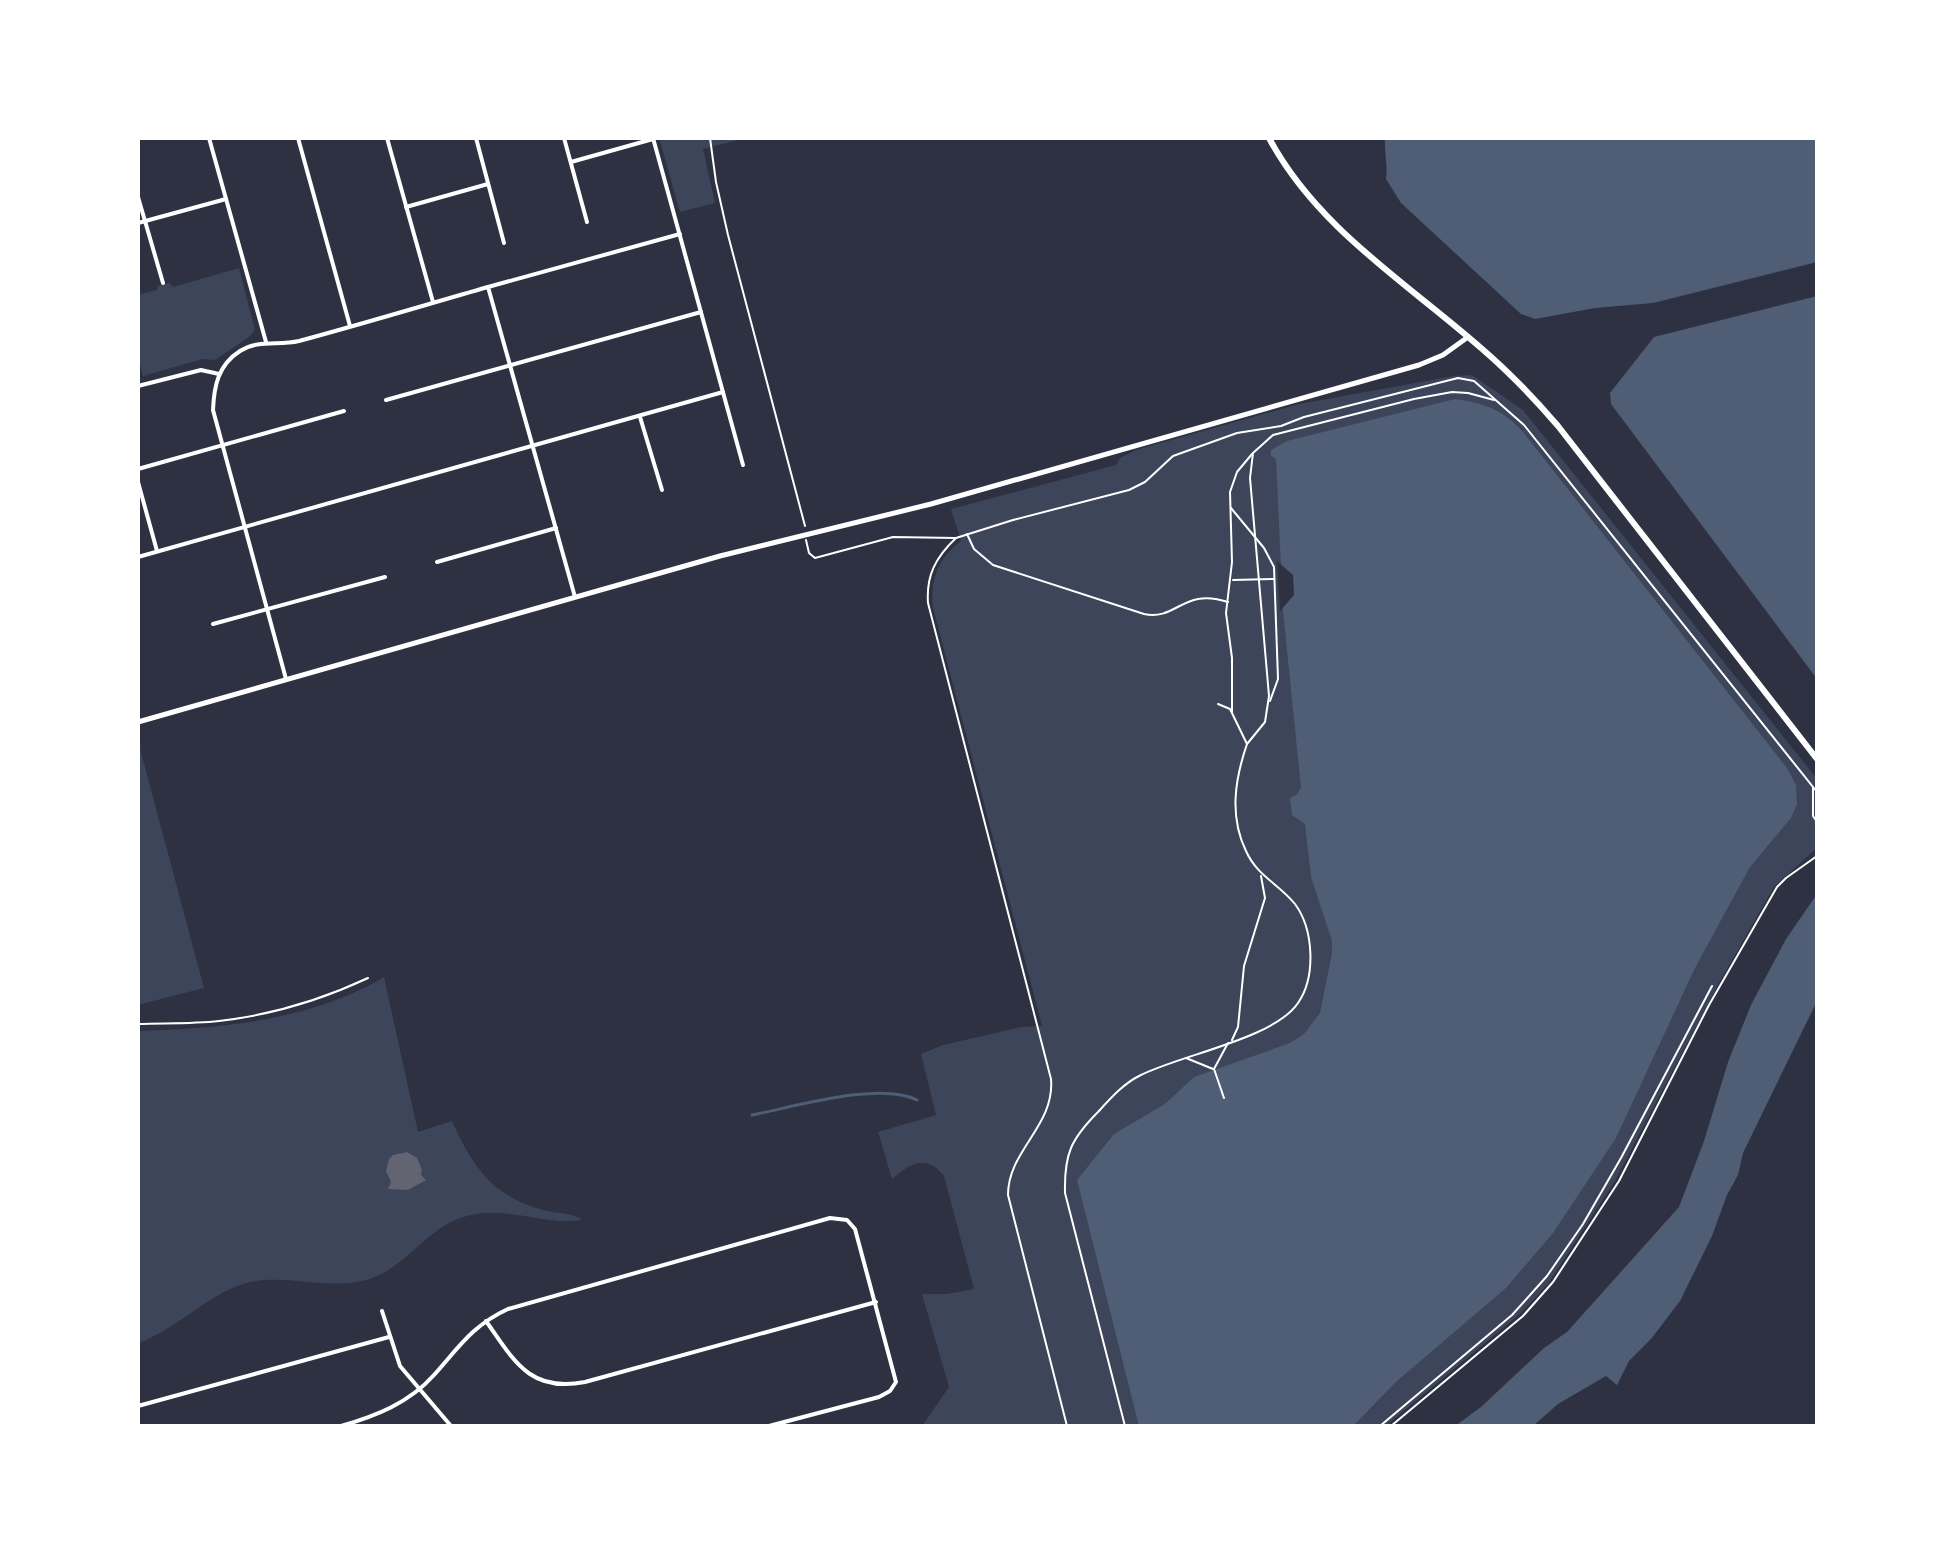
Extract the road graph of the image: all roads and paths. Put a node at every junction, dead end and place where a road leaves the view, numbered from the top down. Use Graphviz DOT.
graph roads {
  1 [pos="209,138"];
  2 [pos="299,138"];
  3 [pos="387,138"];
  4 [pos="476,138"];
  5 [pos="564,138"];
  6 [pos="710,138"];
  7 [pos="1269,138"];
  8 [pos="653,139"];
  9 [pos="570,163"];
  10 [pos="488,184"];
  11 [pos="138,197"];
  12 [pos="226,199"];
  13 [pos="406,207"];
  14 [pos="145,222"];
  15 [pos="587,222"];
  16 [pos="138,223"];
  17 [pos="680,234"];
  18 [pos="504,243"];
  19 [pos="163,283"];
  20 [pos="488,287"];
  21 [pos="433,302"];
  22 [pos="701,312"];
  23 [pos="350,326"];
  24 [pos="1468,337"];
  25 [pos="266,342"];
  26 [pos="511,367"];
  27 [pos="219,374"];
  28 [pos="138,386"];
  29 [pos="723,392"];
  30 [pos="386,400"];
  31 [pos="1499,401"];
  32 [pos="344,411"];
  33 [pos="640,417"];
  34 [pos="221,446"];
  35 [pos="533,447"];
  36 [pos="1253,453"];
  37 [pos="743,465"];
  38 [pos="138,469"];
  39 [pos="138,482"];
  40 [pos="662,490"];
  41 [pos="1231,508"];
  42 [pos="243,527"];
  43 [pos="556,528"];
  44 [pos="806,531"];
  45 [pos="967,534"];
  46 [pos="1254,534"];
  47 [pos="956,538"];
  48 [pos="806,541"];
  49 [pos="157,551"];
  50 [pos="138,557"];
  51 [pos="437,562"];
  52 [pos="385,577"];
  53 [pos="1258,579"];
  54 [pos="1275,579"];
  55 [pos="1231,580"];
  56 [pos="575,598"];
  57 [pos="1228,602"];
  58 [pos="266,609"];
  59 [pos="213,624"];
  60 [pos="286,679"];
  61 [pos="1269,702"];
  62 [pos="1218,704"];
  63 [pos="1232,714"];
  64 [pos="138,722"];
  65 [pos="1247,744"];
  66 [pos="1817,759"];
  67 [pos="1813,787"];
  68 [pos="1817,792"];
  69 [pos="1817,822"];
  70 [pos="1817,856"];
  71 [pos="1261,875"];
  72 [pos="368,978"];
  73 [pos="1712,986"];
  74 [pos="138,1024"];
  75 [pos="1230,1042"];
  76 [pos="1186,1058"];
  77 [pos="1214,1069"];
  78 [pos="1224,1098"];
  79 [pos="876,1302"];
  80 [pos="382,1311"];
  81 [pos="486,1321"];
  82 [pos="389,1337"];
  83 [pos="419,1389"];
  84 [pos="138,1406"];
  85 [pos="341,1426"];
  86 [pos="451,1426"];
  87 [pos="769,1426"];
  88 [pos="1067,1426"];
  89 [pos="1125,1426"];
  90 [pos="1380,1426"];
  91 [pos="1391,1426"];
  1 -- 12 [label="street"];
  2 -- 23 [label="street"];
  3 -- 13 [label="street"];
  4 -- 10 [label="street"];
  5 -- 9 [label="street"];
  6 -- 44 [label="path"];
  7 -- 24 [label="main road"];
  8 -- 9 [label="street"];
  8 -- 17 [label="street"];
  9 -- 15 [label="street"];
  10 -- 13 [label="street"];
  10 -- 18 [label="street"];
  11 -- 14 [label="street"];
  12 -- 14 [label="street"];
  12 -- 25 [label="street"];
  13 -- 21 [label="street"];
  14 -- 16 [label="street"];
  14 -- 19 [label="street"];
  17 -- 20 [label="street"];
  17 -- 22 [label="street"];
  20 -- 21 [label="street"];
  20 -- 26 [label="street"];
  21 -- 23 [label="street"];
  22 -- 26 [label="street"];
  22 -- 29 [label="street"];
  23 -- 25 [label="street"];
  24 -- 56 [label="street"];
  24 -- 66 [label="main road"];
  25 -- 27 [label="street"];
  26 -- 30 [label="street"];
  26 -- 35 [label="street"];
  27 -- 28 [label="street"];
  27 -- 34 [label="street"];
  29 -- 33 [label="street"];
  29 -- 37 [label="street"];
  31 -- 36 [label="path"];
  31 -- 45 [label="path"];
  31 -- 67 [label="path"];
  32 -- 34 [label="street"];
  33 -- 35 [label="street"];
  33 -- 40 [label="street"];
  34 -- 38 [label="street"];
  34 -- 42 [label="street"];
  35 -- 42 [label="street"];
  35 -- 43 [label="street"];
  36 -- 41 [label="path"];
  36 -- 46 [label="path"];
  39 -- 49 [label="street"];
  41 -- 46 [label="path"];
  41 -- 55 [label="path"];
  42 -- 49 [label="street"];
  42 -- 58 [label="street"];
  43 -- 51 [label="street"];
  43 -- 56 [label="street"];
  45 -- 47 [label="path"];
  45 -- 57 [label="path"];
  46 -- 53 [label="path"];
  46 -- 54 [label="path"];
  47 -- 48 [label="path"];
  47 -- 88 [label="path"];
  49 -- 50 [label="street"];
  52 -- 58 [label="street"];
  53 -- 54 [label="path"];
  53 -- 55 [label="path"];
  53 -- 61 [label="path"];
  54 -- 61 [label="path"];
  55 -- 57 [label="path"];
  56 -- 60 [label="street"];
  57 -- 63 [label="path"];
  58 -- 59 [label="street"];
  58 -- 60 [label="street"];
  60 -- 64 [label="street"];
  61 -- 65 [label="path"];
  62 -- 63 [label="path"];
  63 -- 65 [label="path"];
  65 -- 71 [label="path"];
  67 -- 68 [label="path"];
  67 -- 69 [label="path"];
  70 -- 91 [label="path"];
  71 -- 75 [label="path"];
  71 -- 75 [label="path"];
  72 -- 74 [label="lane"];
  73 -- 90 [label="path"];
  75 -- 76 [label="path"];
  75 -- 77 [label="path"];
  76 -- 77 [label="path"];
  76 -- 89 [label="path"];
  77 -- 78 [label="path"];
  79 -- 81 [label="street"];
  79 -- 81 [label="street"];
  79 -- 87 [label="street"];
  80 -- 82 [label="street"];
  81 -- 83 [label="street"];
  82 -- 83 [label="street"];
  82 -- 84 [label="street"];
  83 -- 85 [label="street"];
  83 -- 86 [label="street"];
}
